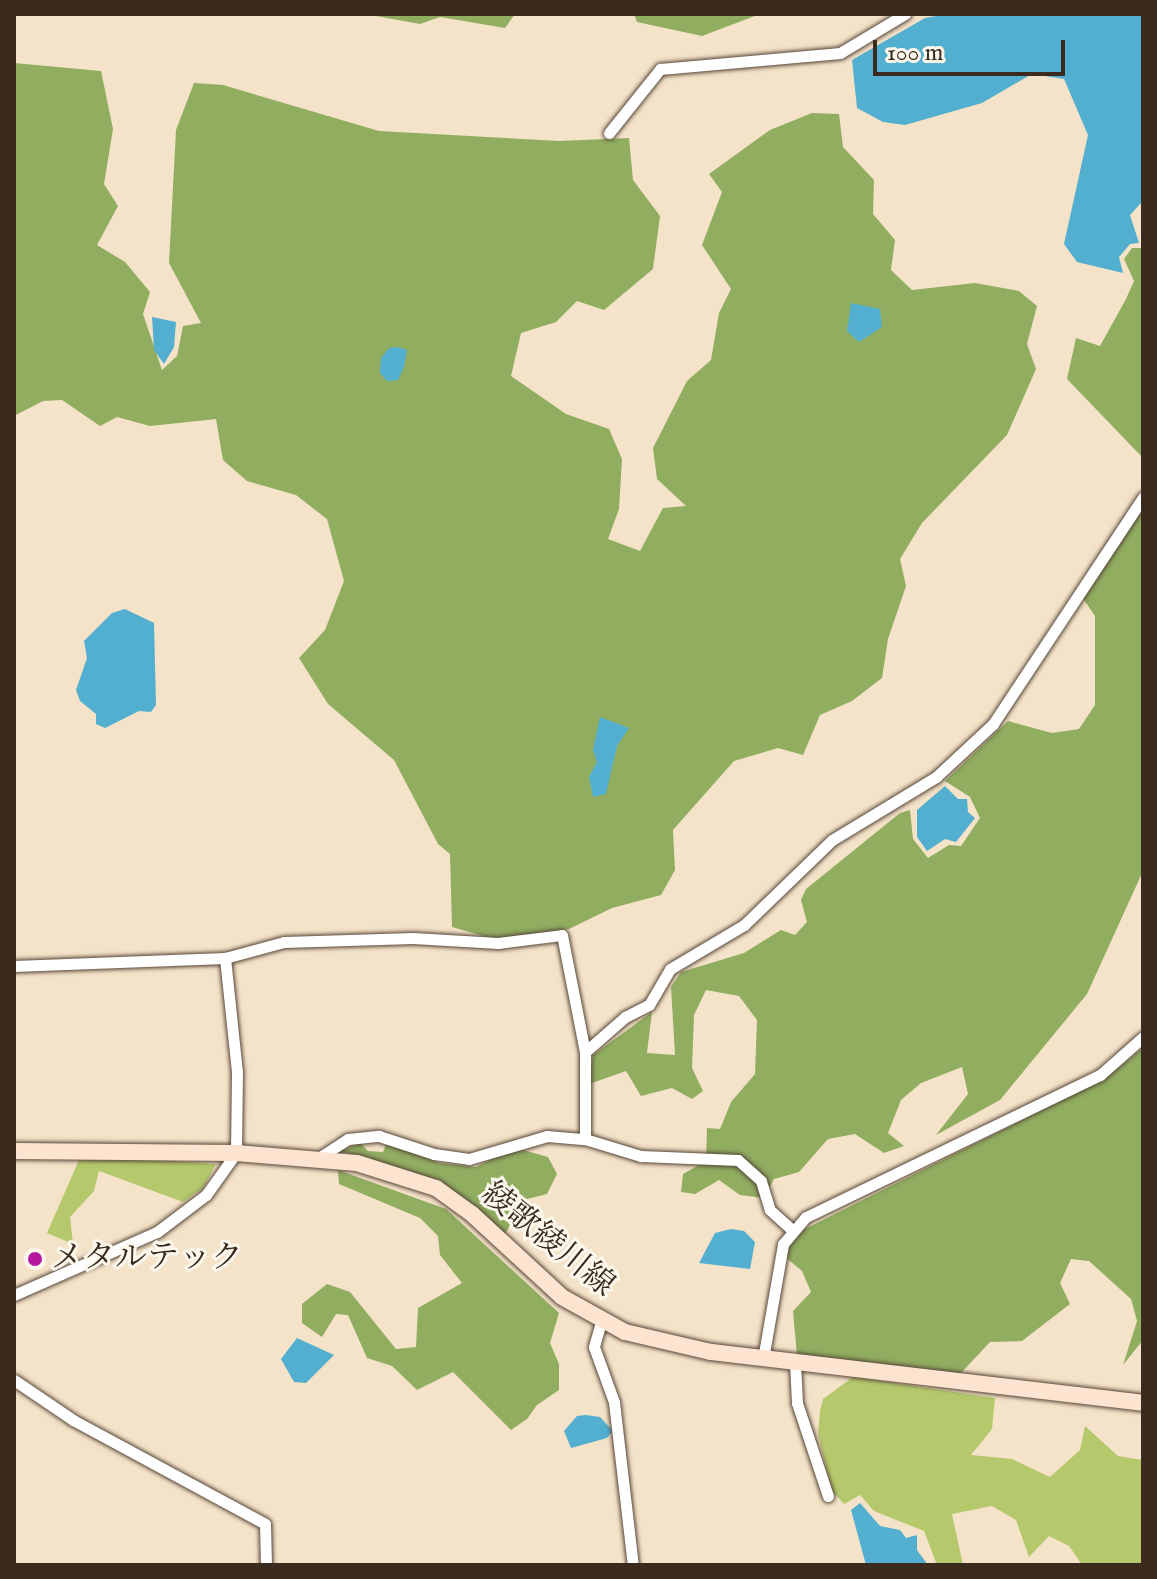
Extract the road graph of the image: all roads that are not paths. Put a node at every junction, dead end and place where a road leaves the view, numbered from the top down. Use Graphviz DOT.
graph roads {
  1 [pos="905,14"];
  2 [pos="609,133"];
  3 [pos="1143,497"];
  4 [pos="225,958"];
  5 [pos="14,966"];
  6 [pos="1143,1037"];
  7 [pos="585,1052"];
  8 [pos="585,1139"];
  9 [pos="14,1151"];
  10 [pos="236,1153"];
  11 [pos="320,1157"];
  12 [pos="792,1230"];
  13 [pos="14,1295"];
  14 [pos="601,1322"];
  15 [pos="763,1359"];
  16 [pos="795,1363"];
  17 [pos="14,1380"];
  18 [pos="1143,1403"];
  19 [pos="828,1496"];
  20 [pos="266,1565"];
  21 [pos="633,1565"];
  1 -- 2 [label="street"];
  3 -- 7 [label="street"];
  4 -- 5 [label="street"];
  4 -- 7 [label="street"];
  4 -- 10 [label="street"];
  6 -- 12 [label="street"];
  7 -- 8 [label="street"];
  8 -- 11 [label="street"];
  8 -- 12 [label="street"];
  9 -- 10 [label="main road, 綾歌綾川線"];
  10 -- 11 [label="main road, 綾歌綾川線"];
  10 -- 13 [label="street"];
  11 -- 14 [label="main road, 綾歌綾川線"];
  12 -- 15 [label="street"];
  14 -- 15 [label="main road, 綾歌綾川線"];
  14 -- 21 [label="street"];
  15 -- 16 [label="main road, 綾歌綾川線"];
  16 -- 18 [label="main road, 綾歌綾川線"];
  16 -- 19 [label="street"];
  17 -- 20 [label="street"];
}
